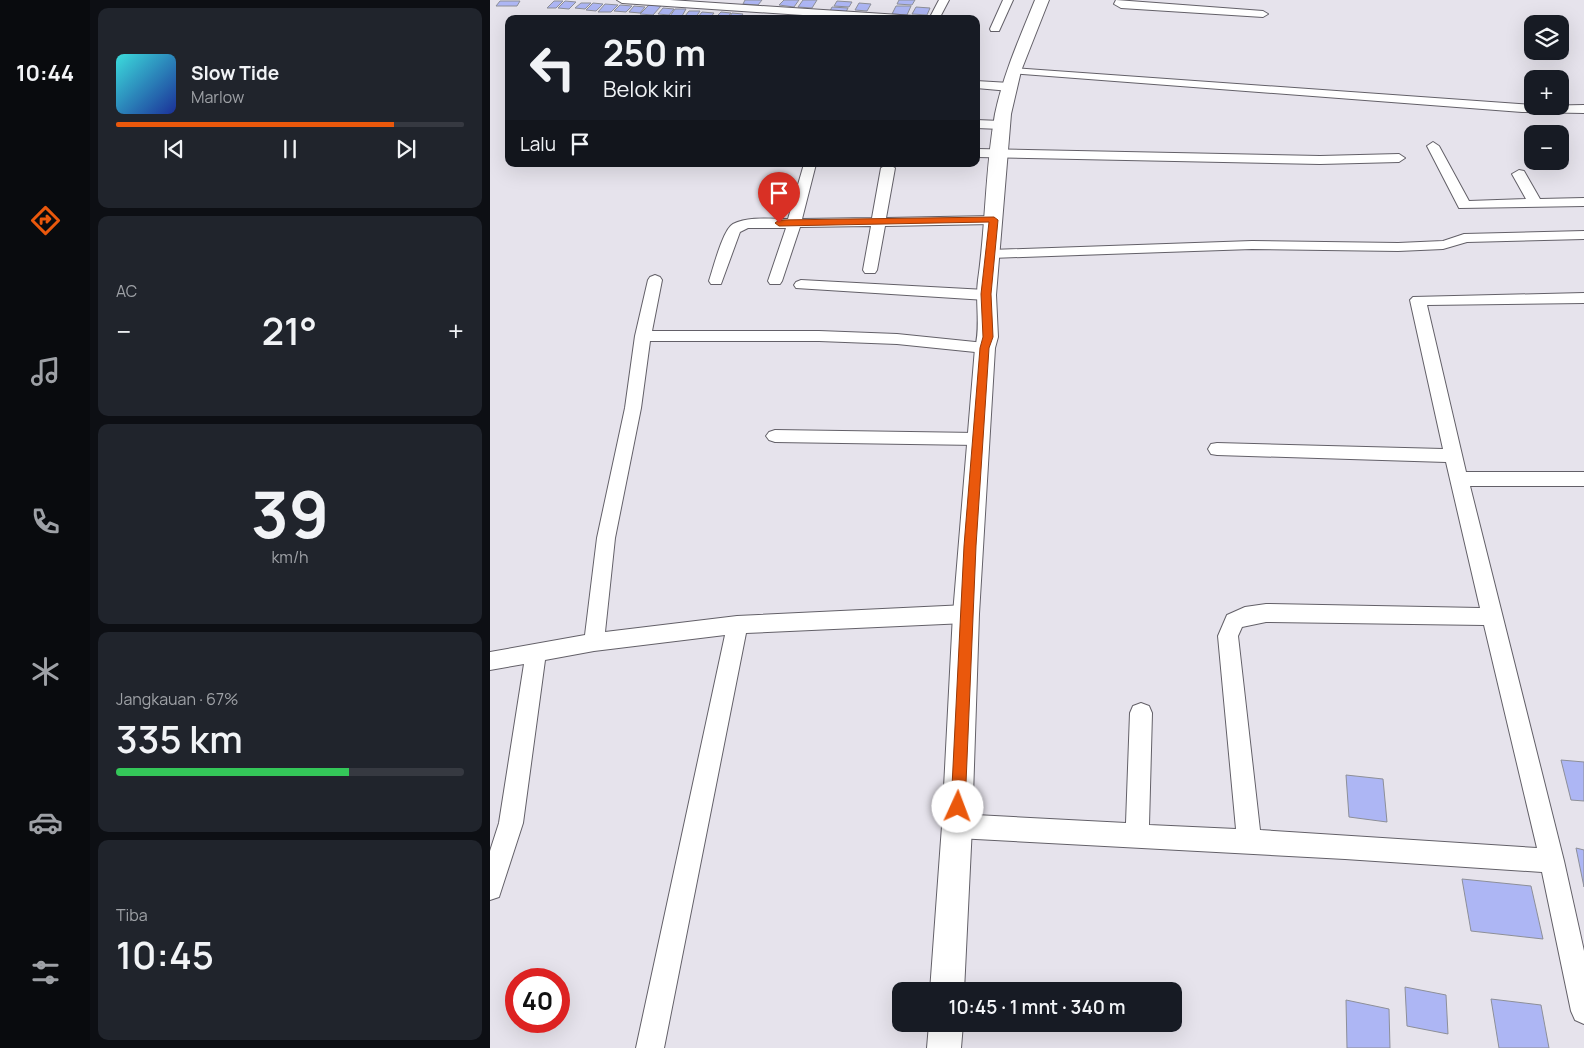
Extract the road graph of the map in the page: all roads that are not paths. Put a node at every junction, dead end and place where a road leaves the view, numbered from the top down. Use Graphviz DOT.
graph roads {
  1 [pos="622,0"];
  2 [pos="829,0"];
  3 [pos="944,0"];
  4 [pos="1008,0"];
  5 [pos="1042,0"];
  6 [pos="1121,0"];
  7 [pos="654,1"];
  8 [pos="708,3"];
  9 [pos="767,4"];
  10 [pos="820,13"];
  11 [pos="1263,14"];
  12 [pos="895,15"];
  13 [pos="936,15"];
  14 [pos="995,29"];
  15 [pos="1011,79"];
  16 [pos="980,83"];
  17 [pos="1584,109"];
  18 [pos="987,124"];
  19 [pos="1433,146"];
  20 [pos="993,153"];
  21 [pos="1399,158"];
  22 [pos="809,167"];
  23 [pos="888,168"];
  24 [pos="1519,174"];
  25 [pos="1584,202"];
  26 [pos="1535,203"];
  27 [pos="994,220"];
  28 [pos="880,221"];
  29 [pos="794,223"];
  30 [pos="1584,236"];
  31 [pos="1000,253"];
  32 [pos="870,270"];
  33 [pos="656,280"];
  34 [pos="716,281"];
  35 [pos="775,281"];
  36 [pos="802,285"];
  37 [pos="986,294"];
  38 [pos="1584,298"];
  39 [pos="643,336"];
  40 [pos="985,348"];
  41 [pos="775,436"];
  42 [pos="967,439"];
  43 [pos="1217,449"];
  44 [pos="1453,456"];
  45 [pos="1459,479"];
  46 [pos="1584,479"];
  47 [pos="966,614"];
  48 [pos="1493,617"];
  49 [pos="737,625"];
  50 [pos="594,642"];
  51 [pos="536,652"];
  52 [pos="490,661"];
  53 [pos="1141,714"];
  54 [pos="957,826"];
  55 [pos="1137,836"];
  56 [pos="1249,842"];
  57 [pos="1552,861"];
  58 [pos="490,888"];
  59 [pos="948,982"];
  60 [pos="1584,1011"];
  61 [pos="945,1032"];
  62 [pos="650,1048"];
  63 [pos="944,1048"];
  1 -- 7 [label="street"];
  2 -- 10 [label="street"];
  3 -- 13 [label="street"];
  4 -- 14 [label="street"];
  5 -- 15 [label="street"];
  6 -- 11 [label="street"];
  7 -- 8 [label="street"];
  8 -- 9 [label="street"];
  9 -- 10 [label="street"];
  10 -- 12 [label="street"];
  15 -- 16 [label="street"];
  15 -- 17 [label="street"];
  15 -- 18 [label="street"];
  18 -- 20 [label="street"];
  19 -- 26 [label="street"];
  20 -- 21 [label="street"];
  20 -- 27 [label="street"];
  22 -- 29 [label="street"];
  23 -- 28 [label="street"];
  24 -- 26 [label="street"];
  25 -- 26 [label="street"];
  27 -- 28 [label="street"];
  27 -- 31 [label="street"];
  28 -- 29 [label="street"];
  28 -- 32 [label="street"];
  29 -- 34 [label="street"];
  29 -- 35 [label="street"];
  30 -- 31 [label="street"];
  31 -- 37 [label="street"];
  33 -- 39 [label="street"];
  36 -- 37 [label="street"];
  37 -- 40 [label="street"];
  38 -- 44 [label="street"];
  39 -- 40 [label="street"];
  39 -- 50 [label="street"];
  40 -- 42 [label="street"];
  41 -- 42 [label="street"];
  42 -- 47 [label="street"];
  43 -- 44 [label="street"];
  44 -- 45 [label="street"];
  45 -- 46 [label="street"];
  45 -- 48 [label="street"];
  47 -- 49 [label="street"];
  47 -- 54 [label="street"];
  48 -- 56 [label="street"];
  48 -- 57 [label="street"];
  49 -- 50 [label="street"];
  49 -- 62 [label="street"];
  50 -- 51 [label="street"];
  51 -- 52 [label="street"];
  51 -- 58 [label="street"];
  53 -- 55 [label="street"];
  54 -- 55 [label="street"];
  54 -- 59 [label="street"];
  55 -- 56 [label="street"];
  56 -- 57 [label="street"];
  57 -- 60 [label="street"];
  61 -- 63 [label="street"];
}
